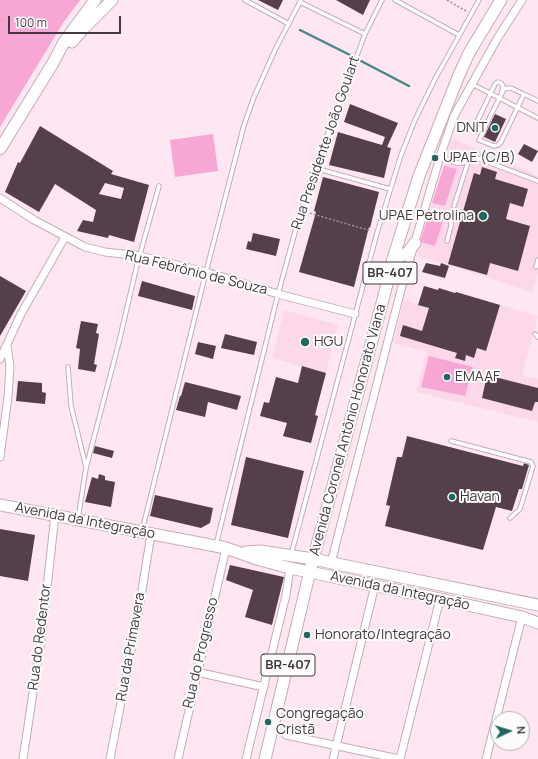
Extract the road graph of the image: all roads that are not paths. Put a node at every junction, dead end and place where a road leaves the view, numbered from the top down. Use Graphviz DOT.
graph roads {
  1 [pos="94,0"];
  2 [pos="112,0"];
  3 [pos="245,0"];
  4 [pos="382,0"];
  5 [pos="394,0"];
  6 [pos="479,0"];
  7 [pos="501,0"];
  8 [pos="510,0"];
  9 [pos="522,0"];
  10 [pos="301,1"];
  11 [pos="491,16"];
  12 [pos="289,24"];
  13 [pos="365,34"];
  14 [pos="459,35"];
  15 [pos="53,63"];
  16 [pos="471,84"];
  17 [pos="502,91"];
  18 [pos="489,94"];
  19 [pos="524,94"];
  20 [pos="498,99"];
  21 [pos="538,101"];
  22 [pos="517,108"];
  23 [pos="538,118"];
  24 [pos="485,127"];
  25 [pos="0,149"];
  26 [pos="440,157"];
  27 [pos="468,162"];
  28 [pos="315,168"];
  29 [pos="538,181"];
  30 [pos="160,186"];
  31 [pos="390,189"];
  32 [pos="0,198"];
  33 [pos="454,206"];
  34 [pos="424,212"];
  35 [pos="65,237"];
  36 [pos="447,241"];
  37 [pos="415,243"];
  38 [pos="140,256"];
  39 [pos="538,260"];
  40 [pos="392,262"];
  41 [pos="536,266"];
  42 [pos="206,272"];
  43 [pos="278,294"];
  44 [pos="355,314"];
  45 [pos="7,345"];
  46 [pos="0,359"];
  47 [pos="68,366"];
  48 [pos="451,442"];
  49 [pos="0,457"];
  50 [pos="86,468"];
  51 [pos="0,505"];
  52 [pos="55,515"];
  53 [pos="510,518"];
  54 [pos="78,520"];
  55 [pos="146,533"];
  56 [pos="221,547"];
  57 [pos="240,552"];
  58 [pos="290,556"];
  59 [pos="313,559"];
  60 [pos="331,563"];
  61 [pos="290,568"];
  62 [pos="310,571"];
  63 [pos="375,586"];
  64 [pos="440,599"];
  65 [pos="538,605"];
  66 [pos="522,618"];
  67 [pos="538,622"];
  68 [pos="197,672"];
  69 [pos="264,687"];
  70 [pos="286,735"];
  71 [pos="337,746"];
  72 [pos="23,759"];
  73 [pos="110,759"];
  74 [pos="178,759"];
  75 [pos="246,759"];
  76 [pos="265,759"];
  77 [pos="334,759"];
  78 [pos="399,759"];
  79 [pos="486,759"];
  1 -- 15 [label="main road"];
  2 -- 15 [label="main road"];
  3 -- 12 [label="lane"];
  4 -- 13 [label="lane, Rua Presidente João Goulart"];
  5 -- 14 [label="lane"];
  6 -- 14 [label="lane"];
  7 -- 11 [label="main road, Avenida Coronel Antônio Honorato Viana / BR-407"];
  8 -- 11 [label="main road"];
  9 -- 16 [label="street"];
  10 -- 12 [label="lane"];
  10 -- 13 [label="lane"];
  11 -- 40 [label="main road, Avenida Coronel Antônio Honorato Viana / BR-407"];
  12 -- 42 [label="lane"];
  13 -- 28 [label="lane, Rua Presidente João Goulart"];
  14 -- 31 [label="lane"];
  15 -- 25 [label="main road"];
  16 -- 18 [label="lane"];
  16 -- 26 [label="street"];
  17 -- 18 [label="lane"];
  17 -- 19 [label="lane"];
  17 -- 20 [label="lane"];
  18 -- 20 [label="lane"];
  18 -- 24 [label="lane"];
  19 -- 21 [label="lane"];
  19 -- 22 [label="lane"];
  20 -- 22 [label="lane"];
  20 -- 24 [label="lane"];
  22 -- 23 [label="lane"];
  22 -- 24 [label="lane"];
  26 -- 27 [label="lane"];
  26 -- 34 [label="street"];
  27 -- 29 [label="lane"];
  27 -- 33 [label="lane"];
  28 -- 31 [label="lane"];
  28 -- 43 [label="lane, Rua Presidente João Goulart"];
  30 -- 38 [label="lane"];
  31 -- 44 [label="lane"];
  32 -- 35 [label="street, Rua Febrônio de Souza"];
  34 -- 36 [label="lane"];
  34 -- 37 [label="street"];
  35 -- 38 [label="street, Rua Febrônio de Souza"];
  35 -- 45 [label="street"];
  37 -- 40 [label="main road"];
  37 -- 60 [label="street"];
  38 -- 42 [label="street, Rua Febrônio de Souza"];
  38 -- 50 [label="lane"];
  39 -- 41 [label="lane"];
  40 -- 59 [label="main road, Avenida Coronel Antônio Honorato Viana / BR-407"];
  42 -- 43 [label="street, Rua Febrônio de Souza"];
  42 -- 55 [label="lane"];
  43 -- 44 [label="street, Rua Febrônio de Souza"];
  43 -- 56 [label="lane, Rua Presidente João Goulart"];
  44 -- 58 [label="lane"];
  45 -- 46 [label="street"];
  45 -- 49 [label="street"];
  47 -- 50 [label="lane"];
  48 -- 53 [label="lane"];
  50 -- 54 [label="lane"];
  51 -- 52 [label="main road, Avenida da Integração"];
  52 -- 54 [label="main road, Avenida da Integração"];
  52 -- 72 [label="street, Rua do Redentor"];
  54 -- 55 [label="main road, Avenida da Integração"];
  55 -- 56 [label="main road, Avenida da Integração"];
  55 -- 73 [label="street, Rua da Primavera"];
  56 -- 57 [label="main road, Avenida da Integração"];
  56 -- 68 [label="street, Rua do Progresso"];
  57 -- 58 [label="main road, Avenida da Integração"];
  57 -- 61 [label="main road, Avenida da Integração"];
  58 -- 59 [label="main road, Avenida da Integração"];
  59 -- 60 [label="main road, Avenida da Integração"];
  59 -- 62 [label="main road, Avenida Coronel Antônio Honorato Viana / BR-407"];
  60 -- 65 [label="main road, Avenida da Integração"];
  61 -- 62 [label="main road, Avenida da Integração"];
  61 -- 69 [label="street"];
  62 -- 63 [label="main road, Avenida da Integração"];
  62 -- 76 [label="main road, Avenida Coronel Antônio Honorato Viana / BR-407"];
  63 -- 64 [label="main road, Avenida da Integração"];
  63 -- 71 [label="street"];
  64 -- 66 [label="main road, Avenida da Integração"];
  64 -- 78 [label="street"];
  66 -- 67 [label="main road, Avenida da Integração"];
  66 -- 79 [label="street"];
  68 -- 69 [label="street"];
  68 -- 74 [label="street, Rua do Progresso"];
  69 -- 75 [label="street"];
  70 -- 71 [label="street"];
  71 -- 77 [label="street"];
  71 -- 78 [label="street"];
}
